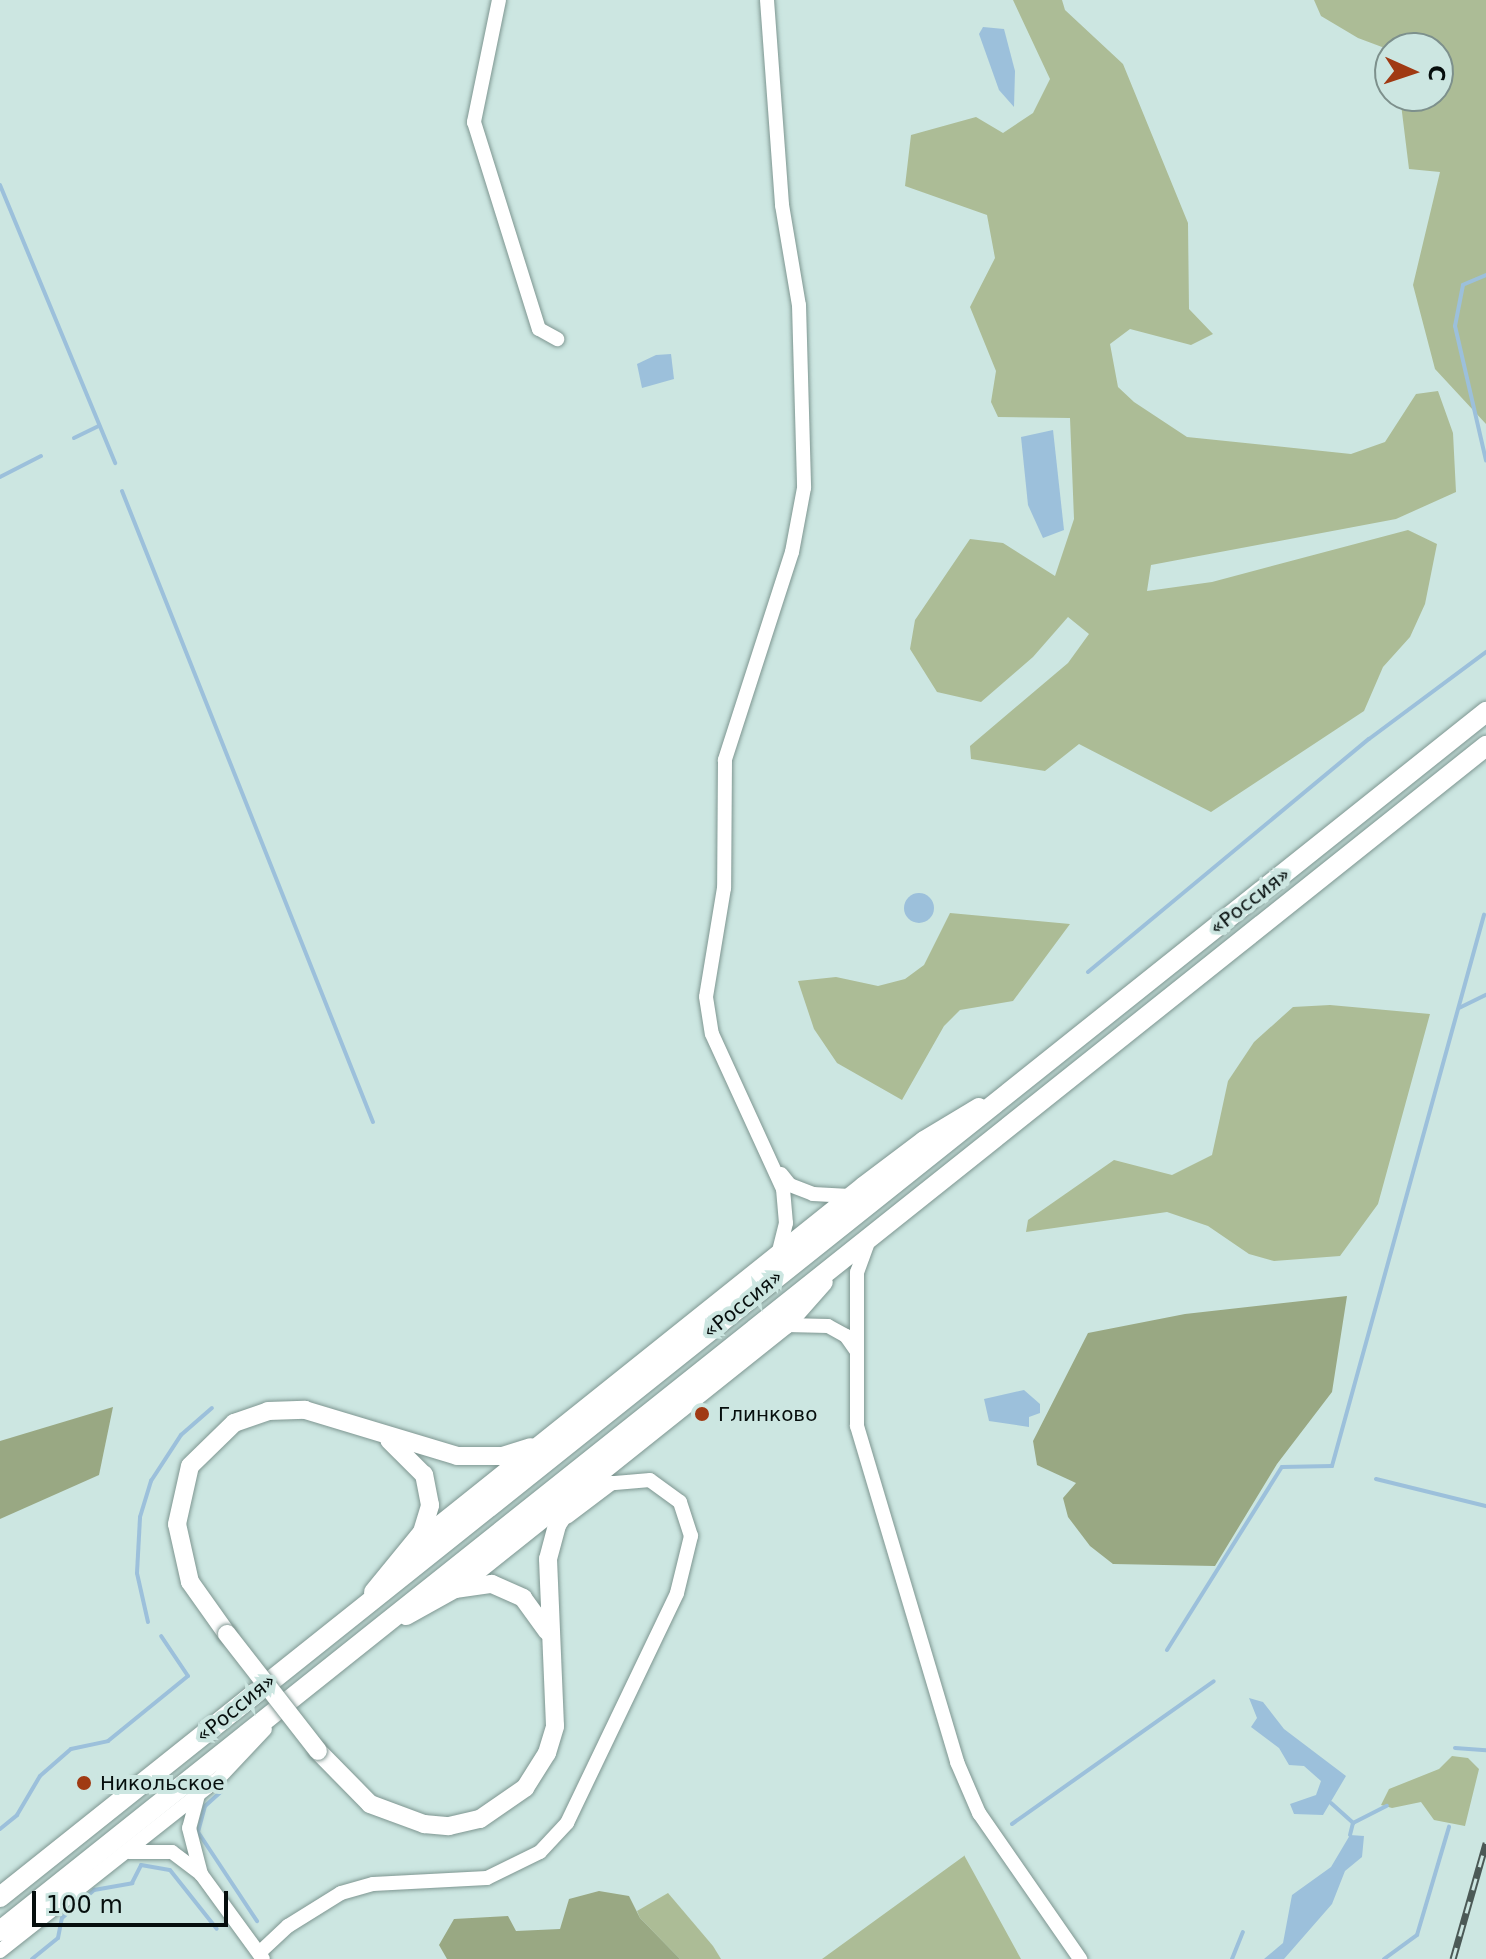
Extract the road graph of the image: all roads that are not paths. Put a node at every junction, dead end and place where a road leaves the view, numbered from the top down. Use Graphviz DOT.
graph roads {
  1 [pos="499,0"];
  2 [pos="767,0"];
  3 [pos="557,339"];
  4 [pos="1486,712"];
  5 [pos="1486,746"];
  6 [pos="1015,1086"];
  7 [pos="776,1168"];
  8 [pos="850,1196"];
  9 [pos="872,1235"];
  10 [pos="778,1254"];
  11 [pos="847,1255"];
  12 [pos="786,1325"];
  13 [pos="694,1344"];
  14 [pos="859,1356"];
  15 [pos="602,1398"];
  16 [pos="381,1433"];
  17 [pos="549,1439"];
  18 [pos="580,1490"];
  19 [pos="557,1525"];
  20 [pos="413,1546"];
  21 [pos="455,1589"];
  22 [pos="347,1620"];
  23 [pos="547,1631"];
  24 [pos="368,1637"];
  25 [pos="301,1691"];
  26 [pos="198,1795"];
  27 [pos="123,1854"];
  28 [pos="201,1874"];
  29 [pos="0,1897"];
  30 [pos="0,1931"];
  31 [pos="0,1951"];
  32 [pos="261,1956"];
  33 [pos="1080,1959"];
  1 -- 3 [label="street"];
  2 -- 7 [label="street"];
  4 -- 6 [label="highway, «Россия»"];
  5 -- 9 [label="highway, «Россия»"];
  6 -- 8 [label="main road"];
  6 -- 13 [label="highway, «Россия»"];
  7 -- 8 [label="street"];
  7 -- 10 [label="street"];
  8 -- 10 [label="main road"];
  9 -- 11 [label="highway, «Россия»"];
  9 -- 14 [label="street"];
  10 -- 15 [label="main road"];
  11 -- 12 [label="main road"];
  11 -- 24 [label="highway, «Россия»"];
  12 -- 14 [label="street"];
  12 -- 18 [label="main road"];
  13 -- 15 [label="main road"];
  13 -- 22 [label="highway, «Россия»"];
  14 -- 33 [label="street"];
  15 -- 17 [label="main road"];
  16 -- 17 [label="main road"];
  16 -- 20 [label="main road"];
  16 -- 23 [label="main road, bridge"];
  17 -- 20 [label="main road"];
  18 -- 19 [label="main road"];
  18 -- 21 [label="main road"];
  19 -- 23 [label="main road"];
  19 -- 32 [label="street"];
  20 -- 22 [label="main road"];
  21 -- 23 [label="main road"];
  21 -- 24 [label="main road"];
  22 -- 29 [label="highway, «Россия»"];
  24 -- 25 [label="highway, «Россия»"];
  25 -- 26 [label="street"];
  25 -- 30 [label="highway, «Россия»"];
  26 -- 27 [label="street"];
  26 -- 28 [label="street"];
  27 -- 28 [label="street"];
  27 -- 31 [label="street"];
  28 -- 32 [label="street"];
}
